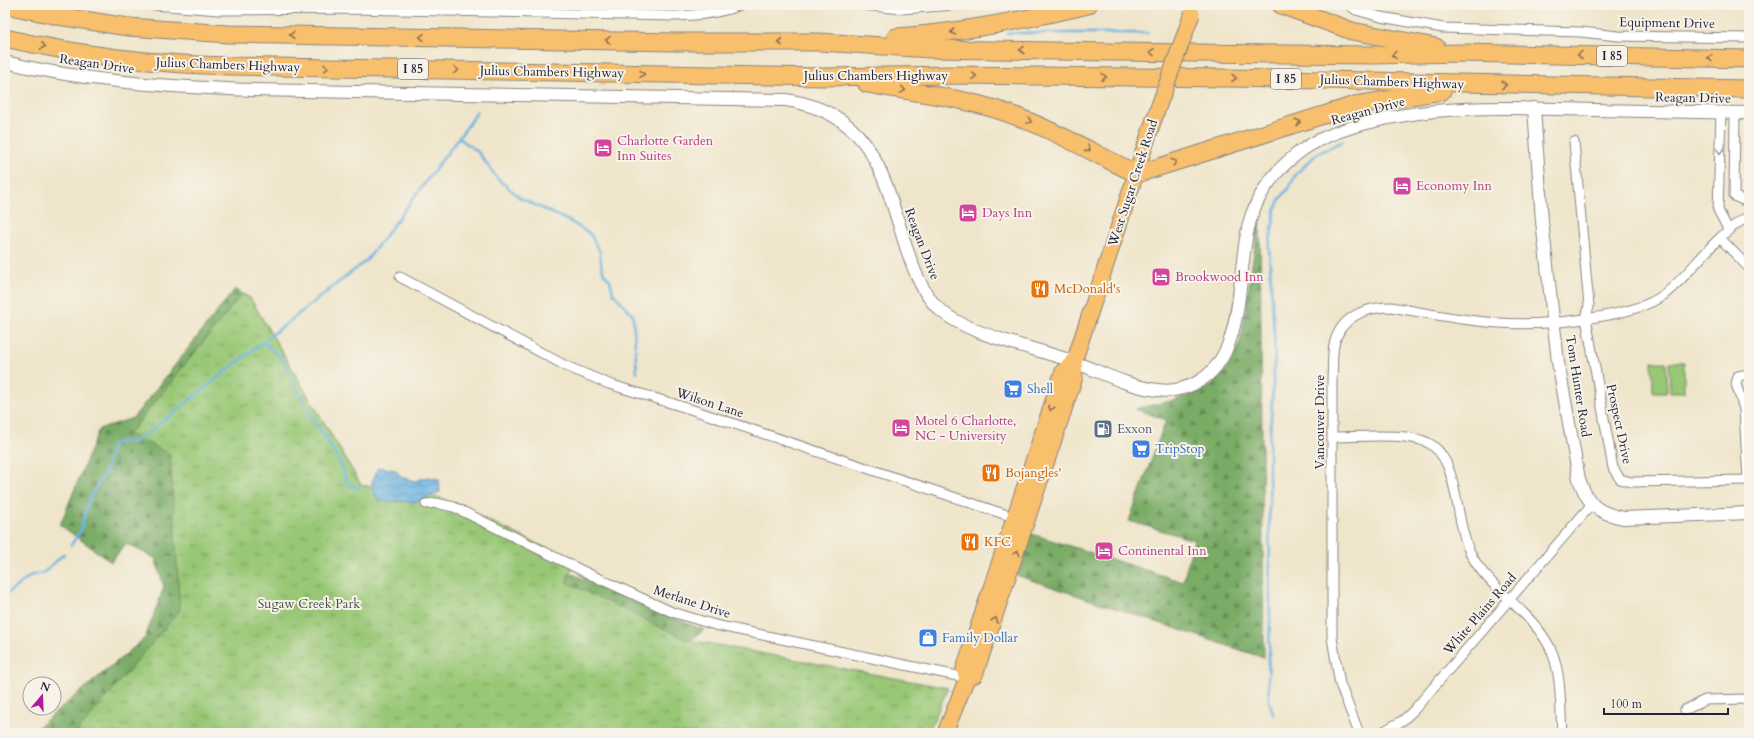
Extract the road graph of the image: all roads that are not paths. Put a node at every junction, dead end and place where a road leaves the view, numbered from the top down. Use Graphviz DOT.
graph roads {
  1 [pos="6,5"];
  2 [pos="15,5"];
  3 [pos="154,5"];
  4 [pos="740,5"];
  5 [pos="863,5"];
  6 [pos="953,5"];
  7 [pos="1088,5"];
  8 [pos="1281,5"];
  9 [pos="1349,5"];
  10 [pos="1193,9"];
  11 [pos="32,11"];
  12 [pos="5,38"];
  13 [pos="1749,38"];
  14 [pos="819,42"];
  15 [pos="1475,54"];
  16 [pos="1749,59"];
  17 [pos="5,62"];
  18 [pos="823,77"];
  19 [pos="1480,84"];
  20 [pos="1749,89"];
  21 [pos="1534,108"];
  22 [pos="1721,112"];
  23 [pos="1735,112"];
  24 [pos="1749,113"];
  25 [pos="1574,142"];
  26 [pos="1137,174"];
  27 [pos="1749,203"];
  28 [pos="1749,216"];
  29 [pos="1728,229"];
  30 [pos="1720,238"];
  31 [pos="1749,268"];
  32 [pos="400,277"];
  33 [pos="1586,318"];
  34 [pos="1553,321"];
  35 [pos="1074,362"];
  36 [pos="1749,374"];
  37 [pos="1333,437"];
  38 [pos="1748,480"];
  39 [pos="426,504"];
  40 [pos="1592,504"];
  41 [pos="1749,513"];
  42 [pos="1020,520"];
  43 [pos="1510,600"];
  44 [pos="967,678"];
  45 [pos="1749,699"];
  46 [pos="1685,710"];
  47 [pos="945,733"];
  48 [pos="1359,733"];
  49 [pos="1380,733"];
  50 [pos="1562,733"];
  1 -- 11 [label="highway, Julius Chambers Highway / I 85"];
  2 -- 11 [label="highway"];
  3 -- 4 [label="street"];
  5 -- 6 [label="street"];
  7 -- 14 [label="highway, one-way"];
  8 -- 15 [label="highway"];
  9 -- 13 [label="street, Equipment Drive"];
  10 -- 26 [label="main road, West Sugar Creek Road, bridge"];
  14 -- 11 [label="highway, Julius Chambers Highway / I 85, one-way"];
  12 -- 18 [label="highway, Julius Chambers Highway / I 85, one-way"];
  15 -- 14 [label="highway, Julius Chambers Highway / I 85, one-way"];
  16 -- 15 [label="highway, Julius Chambers Highway / I 85, one-way"];
  17 -- 35 [label="street, Reagan Drive"];
  18 -- 19 [label="highway, Julius Chambers Highway / I 85, one-way"];
  18 -- 26 [label="highway, one-way"];
  19 -- 20 [label="highway, Julius Chambers Highway / I 85, one-way"];
  26 -- 19 [label="highway, one-way"];
  21 -- 22 [label="street, Reagan Drive"];
  21 -- 34 [label="street, Tom Hunter Road"];
  21 -- 35 [label="street, Reagan Drive"];
  22 -- 23 [label="street, Reagan Drive"];
  22 -- 29 [label="street, one-way"];
  23 -- 24 [label="street, Reagan Drive"];
  23 -- 27 [label="street"];
  25 -- 33 [label="street, Prospect Drive"];
  26 -- 35 [label="main road, West Sugar Creek Road"];
  28 -- 29 [label="street"];
  29 -- 30 [label="street"];
  30 -- 31 [label="street"];
  30 -- 33 [label="street"];
  32 -- 42 [label="street, Wilson Lane"];
  33 -- 34 [label="street"];
  33 -- 38 [label="street, Prospect Drive"];
  34 -- 37 [label="street, Vancouver Drive"];
  34 -- 40 [label="street, Tom Hunter Road"];
  35 -- 42 [label="main road, West Sugar Creek Road"];
  36 -- 38 [label="street, Prospect Drive"];
  37 -- 43 [label="street"];
  37 -- 48 [label="street, Vancouver Drive"];
  39 -- 44 [label="street, Merlane Drive"];
  40 -- 41 [label="street, Tom Hunter Road"];
  40 -- 43 [label="street, White Plains Road"];
  42 -- 44 [label="main road, West Sugar Creek Road"];
  43 -- 49 [label="street, White Plains Road"];
  43 -- 50 [label="street"];
  44 -- 47 [label="main road, West Sugar Creek Road"];
  45 -- 46 [label="street"];
}
